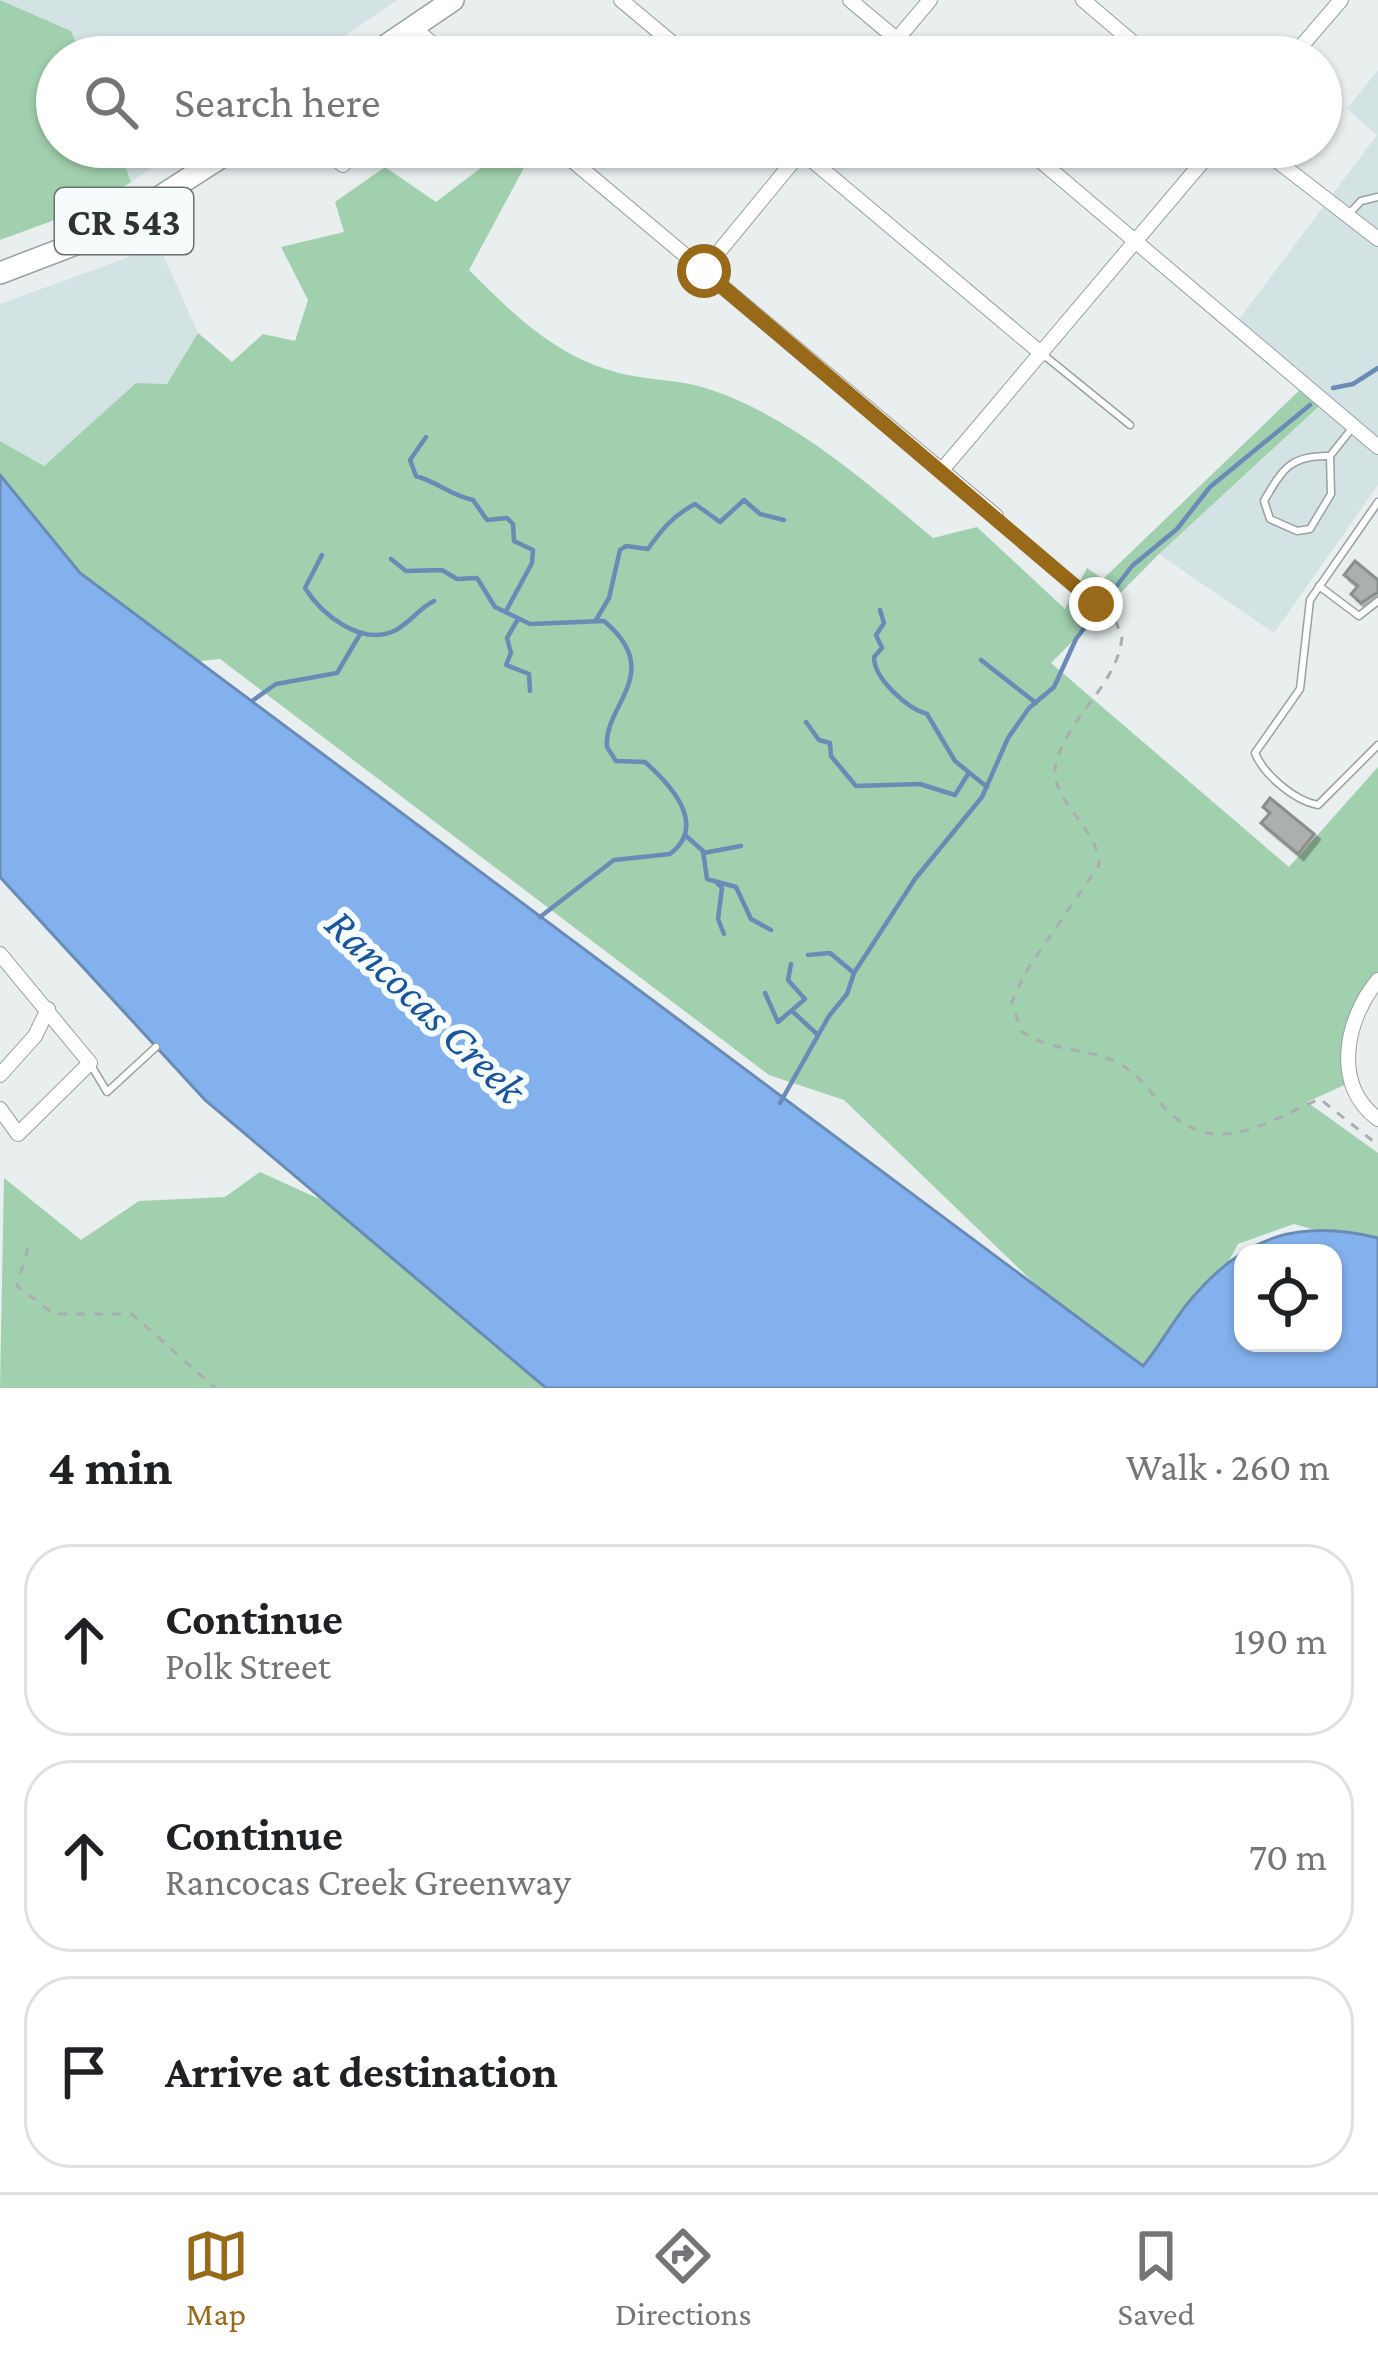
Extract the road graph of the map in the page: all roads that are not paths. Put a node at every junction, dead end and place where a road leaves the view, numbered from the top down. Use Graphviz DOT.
graph roads {
  1 [pos="453,0"];
  2 [pos="621,0"];
  3 [pos="850,0"];
  4 [pos="930,0"];
  5 [pos="1083,0"];
  6 [pos="1341,0"];
  7 [pos="413,27"];
  8 [pos="400,36"];
  9 [pos="424,36"];
  10 [pos="664,36"];
  11 [pos="892,36"];
  12 [pos="900,36"];
  13 [pos="1125,36"];
  14 [pos="1310,36"];
  15 [pos="204,168"];
  16 [pos="581,168"];
  17 [pos="784,168"];
  18 [pos="824,168"];
  19 [pos="1049,168"];
  20 [pos="1198,168"];
  21 [pos="1287,168"];
  22 [pos="1378,197"];
  23 [pos="1348,214"];
  24 [pos="1378,239"];
  25 [pos="1136,242"];
  26 [pos="704,271"];
  27 [pos="0,274"];
  28 [pos="1042,353"];
  29 [pos="1130,425"];
  30 [pos="1353,427"];
  31 [pos="1378,447"];
  32 [pos="1330,456"];
  33 [pos="942,470"];
  34 [pos="1378,502"];
  35 [pos="996,516"];
  36 [pos="1319,586"];
  37 [pos="1378,601"];
  38 [pos="1378,746"];
  39 [pos="0,954"];
  40 [pos="1378,980"];
  41 [pos="48,1009"];
  42 [pos="156,1047"];
  43 [pos="90,1063"];
  44 [pos="0,1075"];
  45 [pos="0,1109"];
  46 [pos="1378,1119"];
  1 -- 7 [label="main road"];
  2 -- 10 [label="street"];
  3 -- 11 [label="street"];
  4 -- 12 [label="street"];
  5 -- 13 [label="street"];
  6 -- 14 [label="street"];
  7 -- 8 [label="main road"];
  7 -- 9 [label="street"];
  15 -- 27 [label="main road, CR 543"];
  16 -- 26 [label="street"];
  17 -- 26 [label="street"];
  18 -- 28 [label="street"];
  19 -- 25 [label="street"];
  20 -- 25 [label="street"];
  21 -- 23 [label="street"];
  22 -- 23 [label="lane"];
  23 -- 24 [label="street"];
  25 -- 28 [label="street"];
  25 -- 30 [label="street"];
  26 -- 33 [label="street"];
  28 -- 29 [label="lane"];
  28 -- 33 [label="street"];
  30 -- 31 [label="street"];
  30 -- 32 [label="lane"];
  32 -- 32 [label="lane"];
  33 -- 35 [label="street"];
  34 -- 36 [label="lane"];
  36 -- 37 [label="lane"];
  36 -- 38 [label="lane"];
  39 -- 41 [label="street"];
  40 -- 46 [label="street"];
  41 -- 43 [label="street"];
  41 -- 44 [label="street"];
  42 -- 43 [label="lane"];
  43 -- 45 [label="street"];
}
